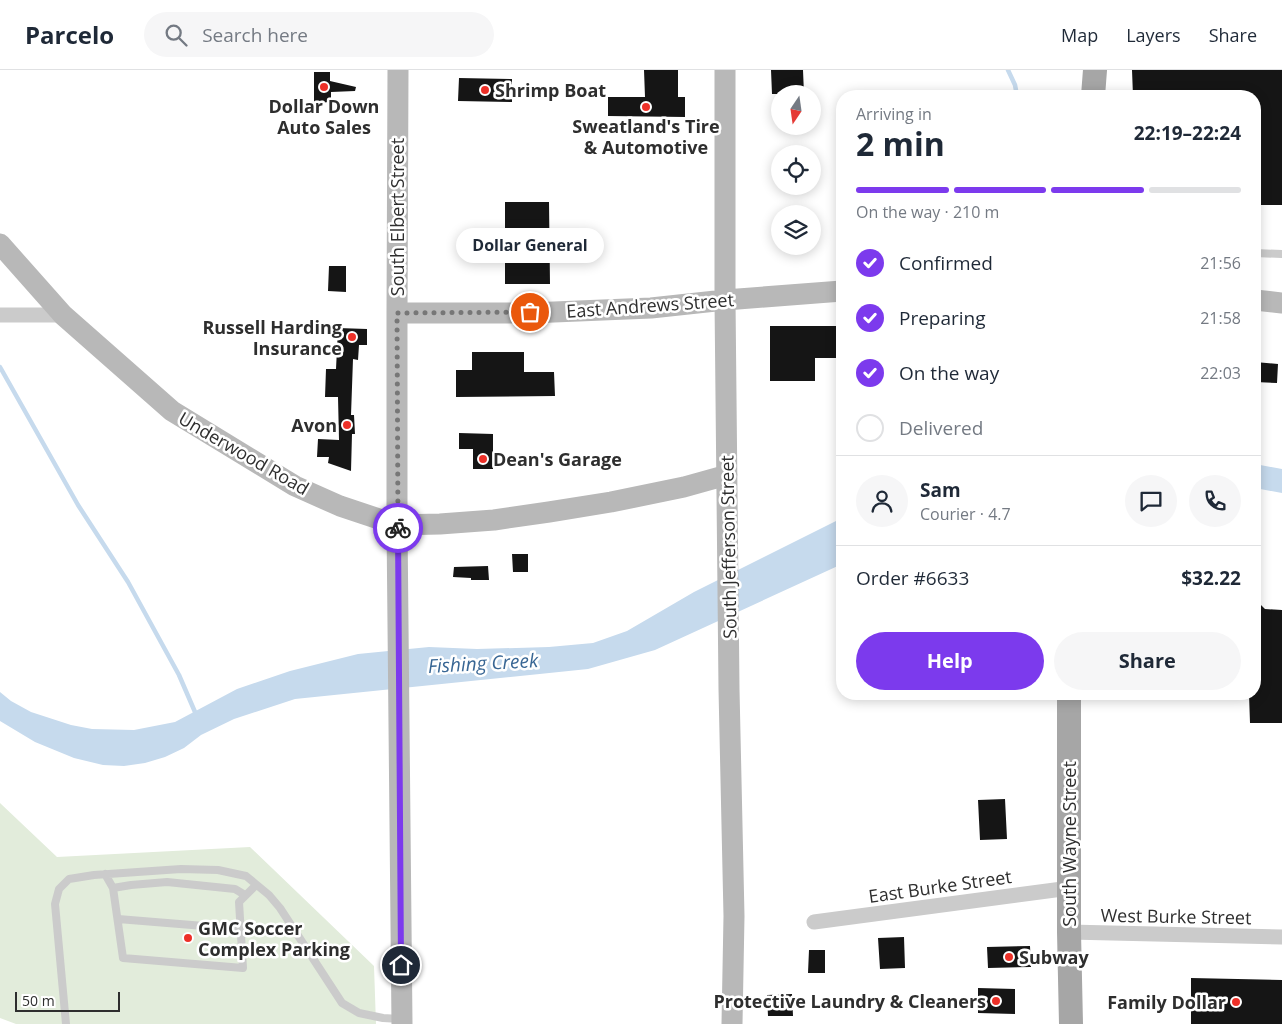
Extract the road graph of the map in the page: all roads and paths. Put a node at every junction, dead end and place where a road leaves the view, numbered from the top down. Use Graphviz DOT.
graph roads {
  1 [pos="398,70"];
  2 [pos="725,70"];
  3 [pos="1094,70"];
  4 [pos="1093,90"];
  5 [pos="0,244"];
  6 [pos="1261,253"];
  7 [pos="1282,254"];
  8 [pos="836,291"];
  9 [pos="725,300"];
  10 [pos="1261,301"];
  11 [pos="1282,303"];
  12 [pos="397,313"];
  13 [pos="0,315"];
  14 [pos="63,315"];
  15 [pos="727,476"];
  16 [pos="398,525"];
  17 [pos="1070,700"];
  18 [pos="105,874"];
  19 [pos="256,885"];
  20 [pos="113,888"];
  21 [pos="1070,888"];
  22 [pos="245,895"];
  23 [pos="118,919"];
  24 [pos="814,922"];
  25 [pos="241,929"];
  26 [pos="1069,932"];
  27 [pos="1282,937"];
  28 [pos="402,1022"];
  29 [pos="66,1024"];
  30 [pos="732,1024"];
  31 [pos="1071,1024"];
  1 -- 12 [label="street, South Elbert Street"];
  2 -- 9 [label="street, South Jefferson Street"];
  3 -- 4 [label="main road"];
  5 -- 14 [label="street, Underwood Road"];
  6 -- 7 [label="lane"];
  8 -- 9 [label="street, East Andrews Street"];
  9 -- 12 [label="street, East Andrews Street"];
  9 -- 15 [label="street, South Jefferson Street"];
  10 -- 11 [label="street"];
  12 -- 16 [label="street, South Elbert Street"];
  13 -- 14 [label="street"];
  14 -- 16 [label="street, Underwood Road"];
  15 -- 16 [label="street, Underwood Road"];
  15 -- 30 [label="street, South Jefferson Street"];
  16 -- 28 [label="street, South Elbert Street"];
  17 -- 21 [label="main road, South Wayne Street"];
  18 -- 19 [label="lane"];
  18 -- 20 [label="lane"];
  18 -- 29 [label="lane"];
  19 -- 22 [label="lane"];
  19 -- 28 [label="lane"];
  20 -- 22 [label="lane"];
  20 -- 23 [label="lane"];
  21 -- 24 [label="street, East Burke Street"];
  21 -- 26 [label="main road, South Wayne Street"];
  22 -- 25 [label="lane"];
  23 -- 25 [label="lane"];
  23 -- 25 [label="lane"];
  26 -- 27 [label="street, West Burke Street"];
  26 -- 31 [label="main road, South Wayne Street"];
}
